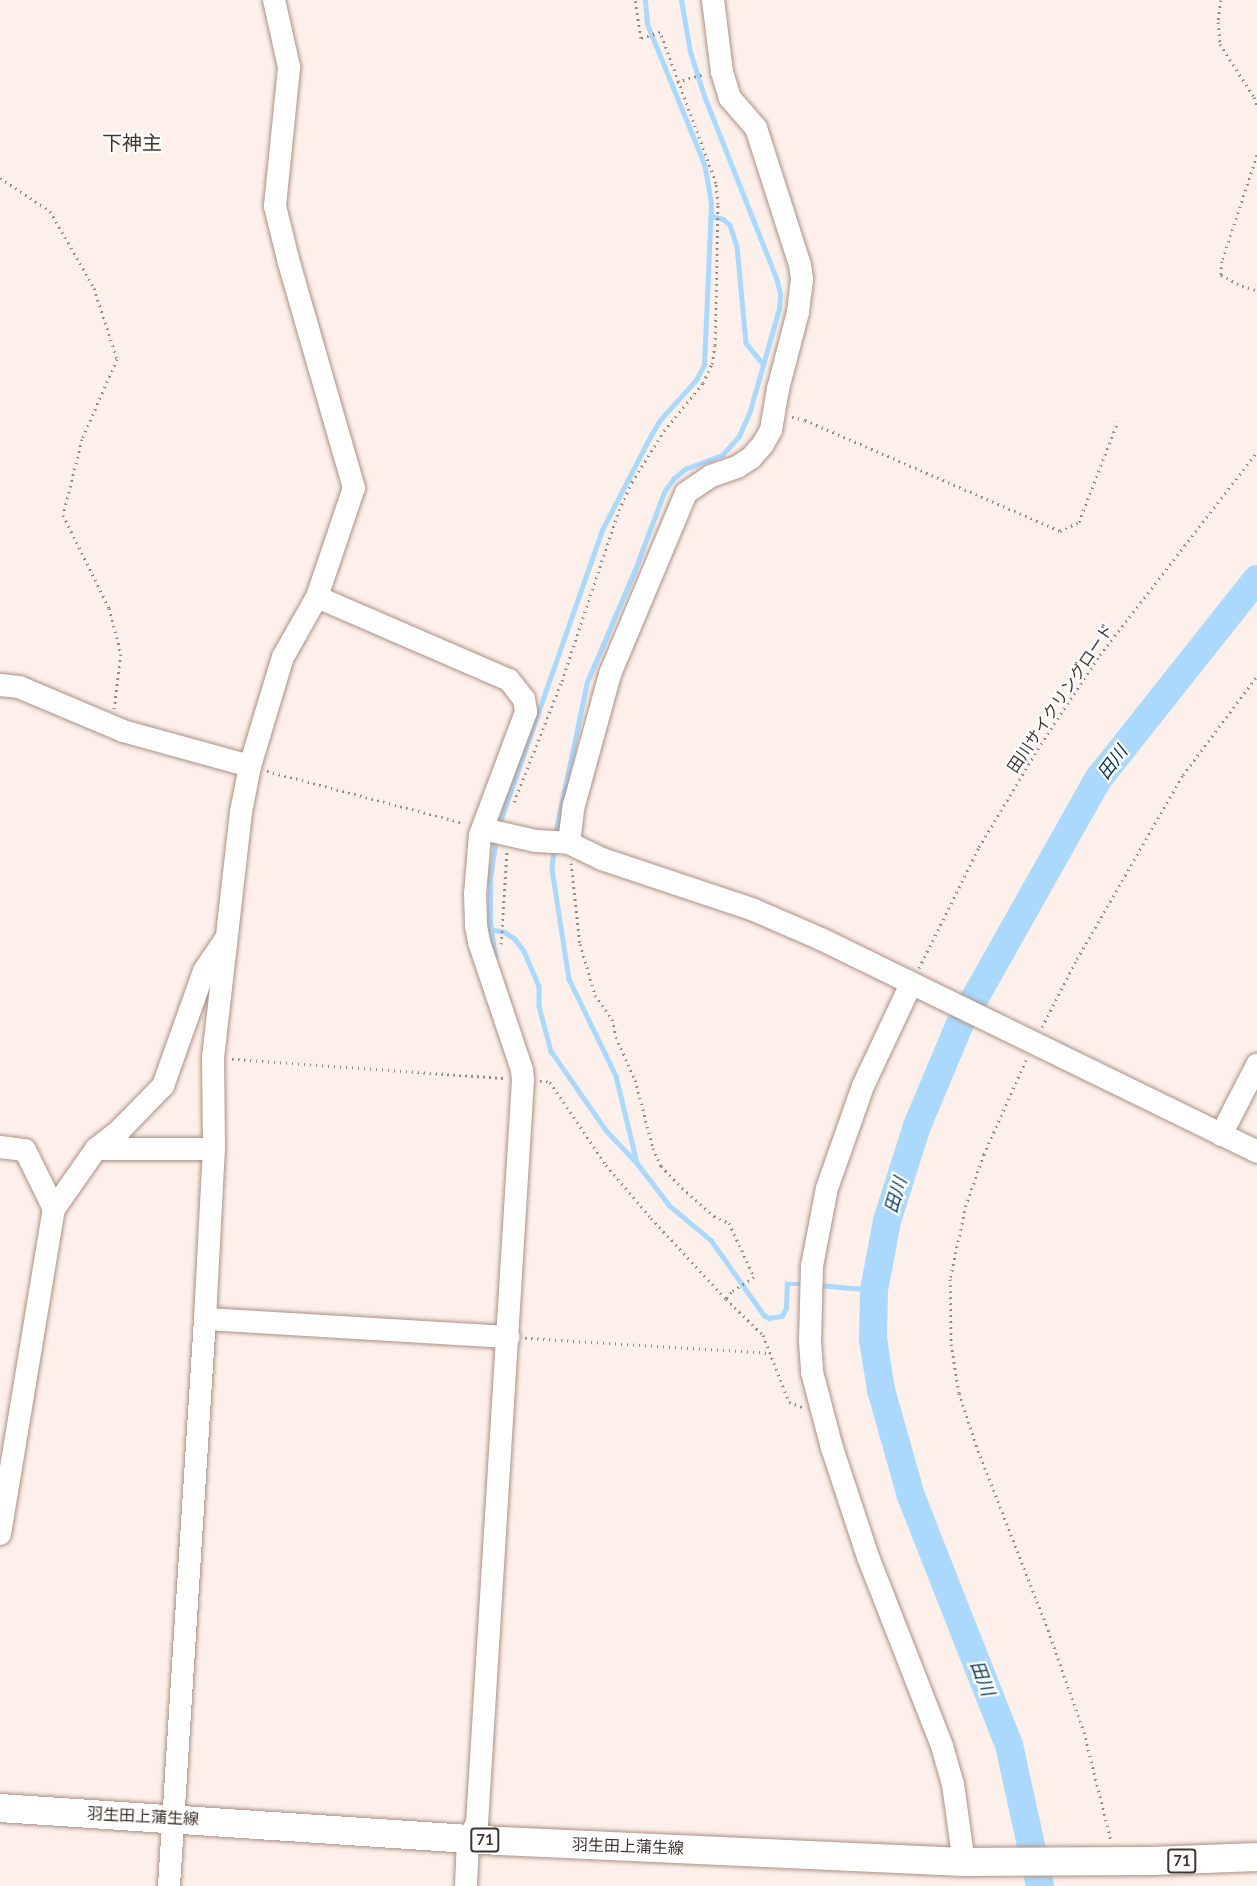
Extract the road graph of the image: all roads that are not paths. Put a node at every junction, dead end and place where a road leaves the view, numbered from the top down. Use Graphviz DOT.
graph roads {
  1 [pos="274,0"];
  2 [pos="713,0"];
  3 [pos="316,597"];
  4 [pos="0,685"];
  5 [pos="250,765"];
  6 [pos="497,832"];
  7 [pos="569,843"];
  8 [pos="226,939"];
  9 [pos="914,983"];
  10 [pos="1257,1065"];
  11 [pos="1221,1135"];
  12 [pos="0,1147"];
  13 [pos="96,1149"];
  14 [pos="214,1149"];
  15 [pos="1257,1152"];
  16 [pos="54,1209"];
  17 [pos="205,1319"];
  18 [pos="508,1337"];
  19 [pos="0,1534"];
  20 [pos="0,1808"];
  21 [pos="174,1818"];
  22 [pos="468,1839"];
  23 [pos="966,1855"];
  24 [pos="1257,1857"];
  25 [pos="169,1886"];
  26 [pos="466,1886"];
  1 -- 3 [label="street"];
  2 -- 7 [label="street"];
  3 -- 5 [label="street"];
  3 -- 6 [label="street"];
  4 -- 5 [label="street"];
  5 -- 8 [label="street"];
  6 -- 7 [label="street"];
  6 -- 18 [label="street"];
  7 -- 9 [label="street"];
  8 -- 13 [label="street"];
  8 -- 14 [label="street"];
  9 -- 11 [label="street"];
  9 -- 23 [label="street"];
  10 -- 11 [label="street"];
  11 -- 15 [label="street"];
  12 -- 16 [label="street"];
  13 -- 14 [label="street"];
  13 -- 16 [label="street"];
  14 -- 17 [label="street"];
  16 -- 19 [label="street"];
  17 -- 18 [label="street"];
  17 -- 21 [label="street"];
  18 -- 22 [label="street"];
  20 -- 21 [label="main road, 羽生田上蒲生線 / 71"];
  21 -- 22 [label="main road, 羽生田上蒲生線 / 71"];
  21 -- 25 [label="street"];
  22 -- 23 [label="main road, 羽生田上蒲生線 / 71"];
  22 -- 26 [label="street"];
  23 -- 24 [label="main road, 羽生田上蒲生線 / 71"];
}
